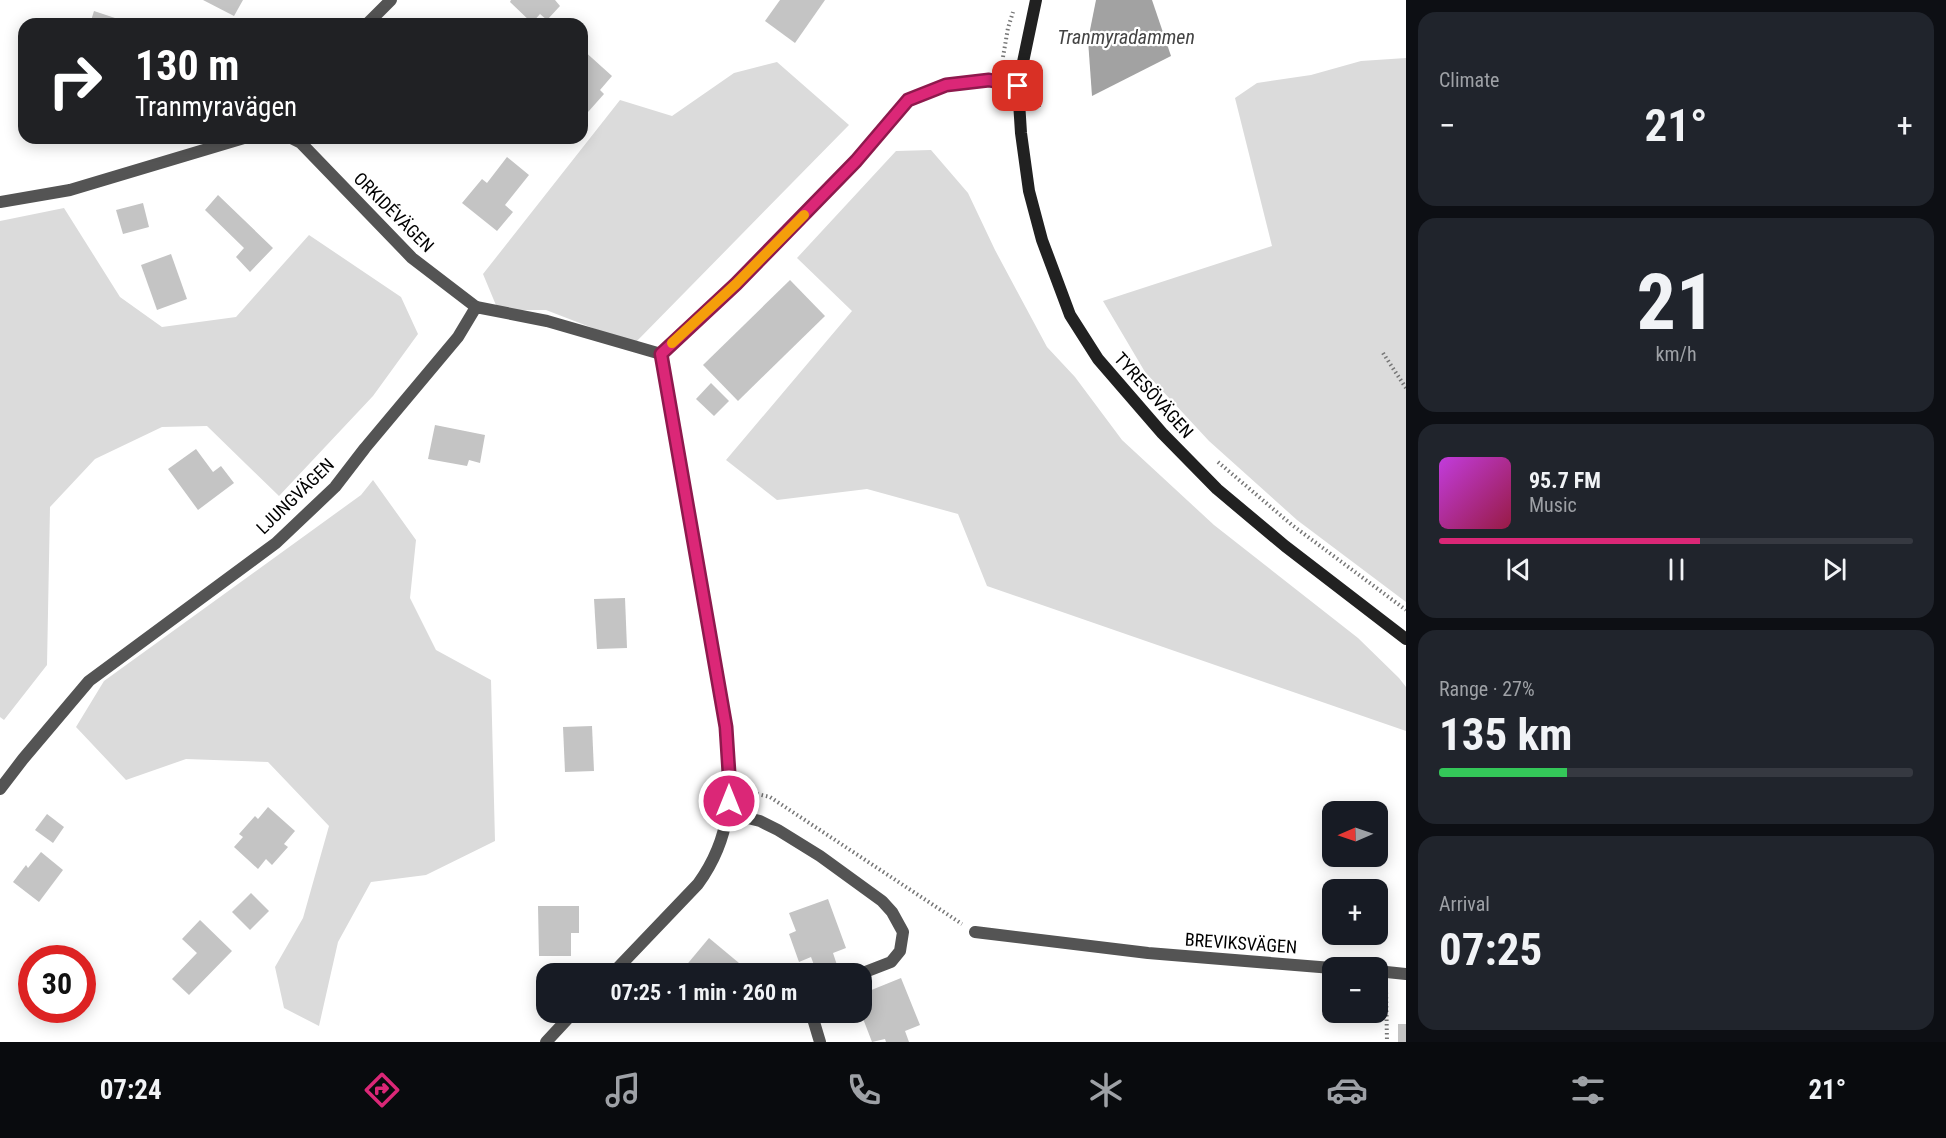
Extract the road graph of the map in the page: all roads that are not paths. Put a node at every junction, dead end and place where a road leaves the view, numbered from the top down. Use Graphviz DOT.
graph roads {
  1 [pos="392,0"];
  2 [pos="1036,0"];
  3 [pos="372,18"];
  4 [pos="1018,86"];
  5 [pos="224,144"];
  6 [pos="302,144"];
  7 [pos="0,202"];
  8 [pos="476,307"];
  9 [pos="661,354"];
  10 [pos="1406,639"];
  11 [pos="0,789"];
  12 [pos="727,813"];
  13 [pos="975,932"];
  14 [pos="623,963"];
  15 [pos="1322,967"];
  16 [pos="872,969"];
  17 [pos="1388,973"];
  18 [pos="1406,974"];
  19 [pos="564,1023"];
  20 [pos="814,1023"];
  21 [pos="546,1042"];
  22 [pos="819,1042"];
  1 -- 3 [label="street"];
  2 -- 4 [label="main road"];
  4 -- 9 [label="street"];
  4 -- 10 [label="main road, TYRESÖVÄGEN"];
  5 -- 7 [label="street"];
  6 -- 8 [label="street, ORKIDÉVÄGEN"];
  8 -- 9 [label="street"];
  8 -- 11 [label="street, LJUNGVÄGEN"];
  9 -- 12 [label="street"];
  12 -- 14 [label="street"];
  12 -- 16 [label="street"];
  13 -- 15 [label="street, BREVIKSVÄGEN"];
  17 -- 18 [label="street"];
  19 -- 21 [label="street"];
  20 -- 22 [label="street"];
}
